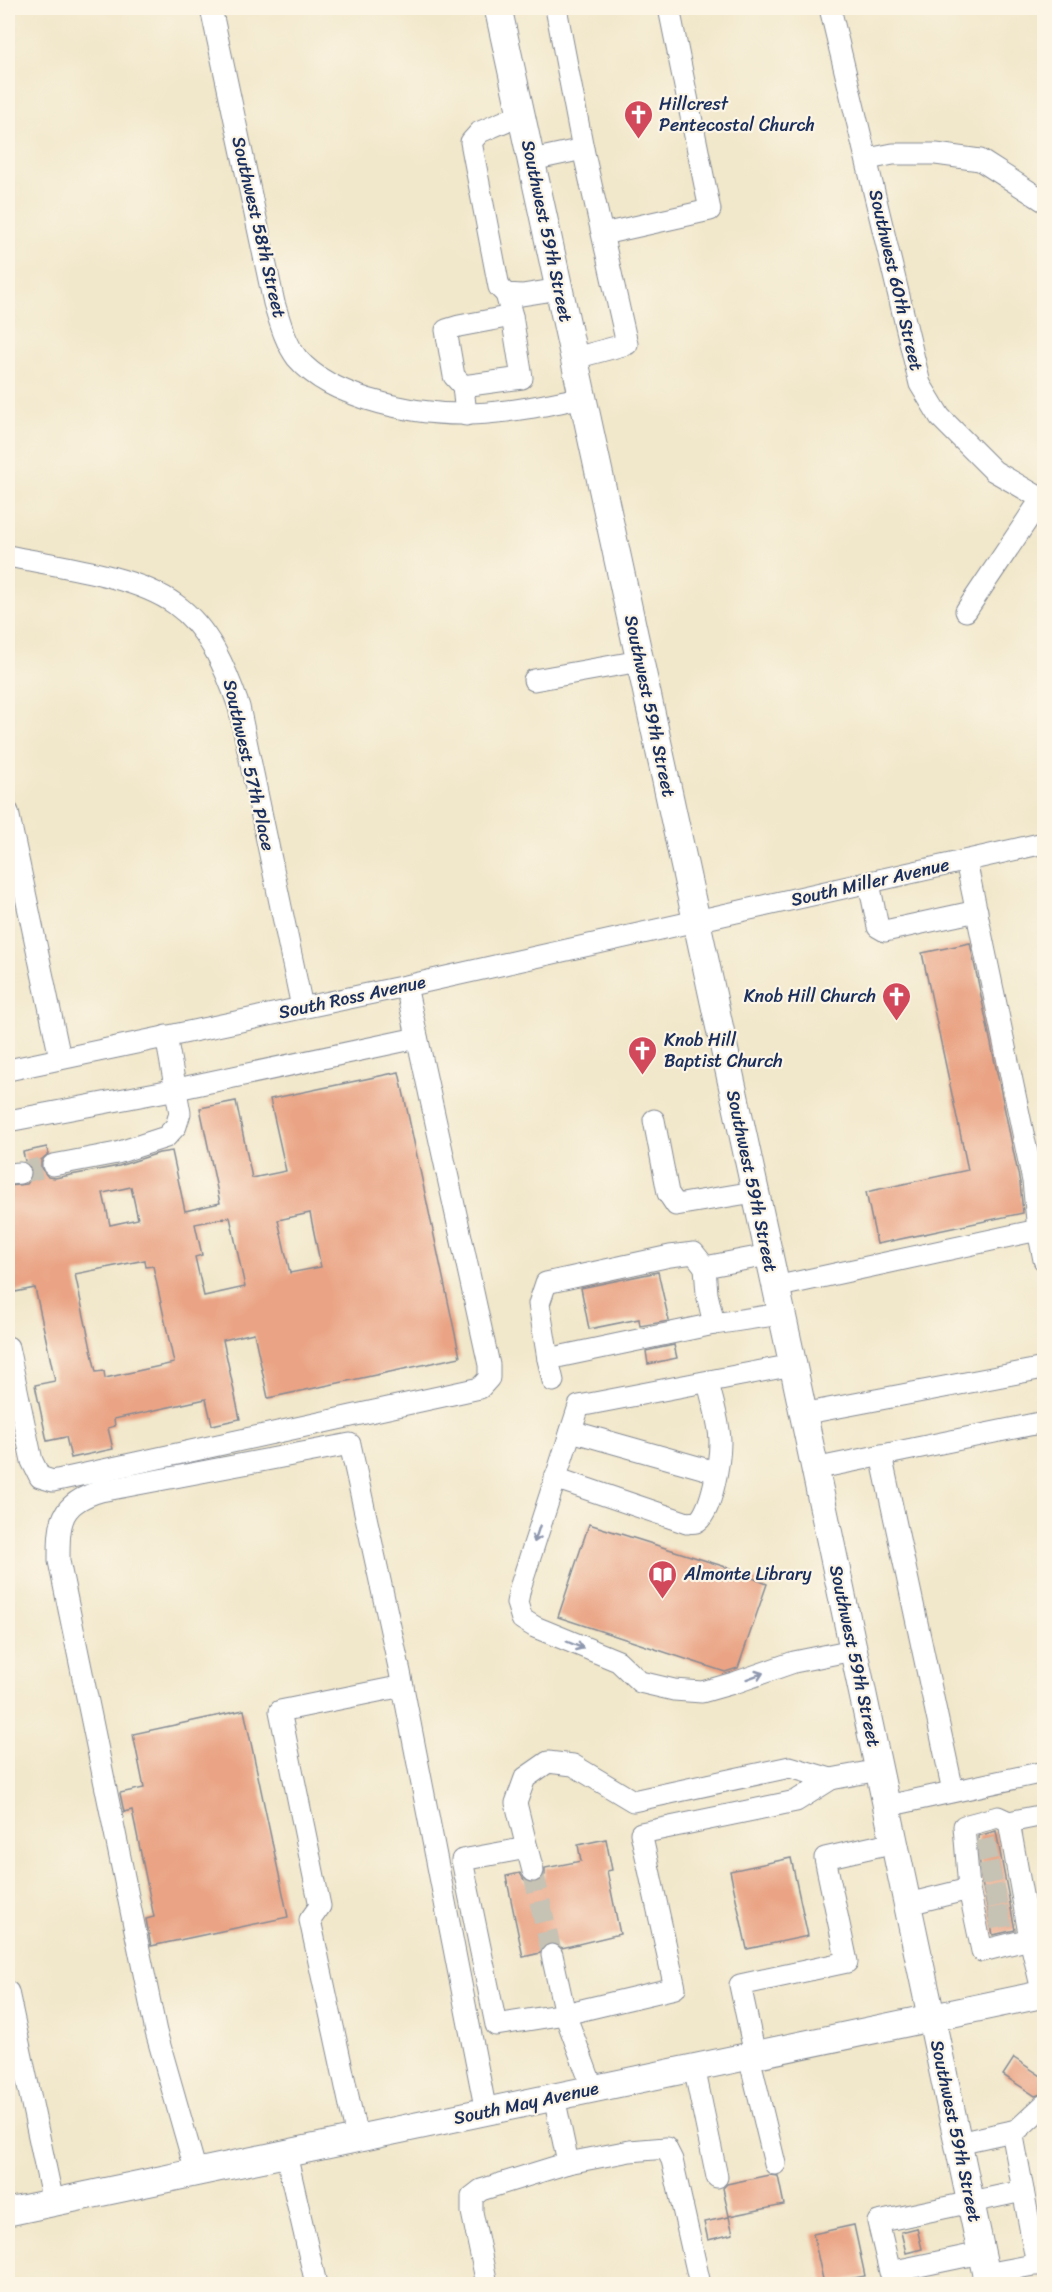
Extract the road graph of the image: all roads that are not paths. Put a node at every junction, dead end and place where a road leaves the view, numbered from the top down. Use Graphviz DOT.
graph roads {
  1 [pos="211,8"];
  2 [pos="498,8"];
  3 [pos="556,8"];
  4 [pos="669,8"];
  5 [pos="830,8"];
  6 [pos="522,114"];
  7 [pos="584,149"];
  8 [pos="868,159"];
  9 [pos="532,160"];
  10 [pos="1044,201"];
  11 [pos="603,234"];
  12 [pos="560,288"];
  13 [pos="506,294"];
  14 [pos="512,316"];
  15 [pos="575,357"];
  16 [pos="463,386"];
  17 [pos="584,397"];
  18 [pos="466,415"];
  19 [pos="1043,499"];
  20 [pos="8,556"];
  21 [pos="966,611"];
  22 [pos="640,661"];
  23 [pos="534,680"];
  24 [pos="8,812"];
  25 [pos="1044,843"];
  26 [pos="966,861"];
  27 [pos="869,883"];
  28 [pos="976,911"];
  29 [pos="696,921"];
  30 [pos="406,986"];
  31 [pos="302,1007"];
  32 [pos="166,1036"];
  33 [pos="417,1038"];
  34 [pos="60,1058"];
  35 [pos="8,1070"];
  36 [pos="177,1089"];
  37 [pos="654,1120"];
  38 [pos="8,1121"];
  39 [pos="53,1165"];
  40 [pos="754,1192"];
  41 [pos="1038,1230"];
  42 [pos="768,1255"];
  43 [pos="1044,1260"];
  44 [pos="705,1266"];
  45 [pos="775,1287"];
  46 [pos="781,1314"];
  47 [pos="714,1324"];
  48 [pos="8,1347"];
  49 [pos="548,1359"];
  50 [pos="793,1365"];
  51 [pos="1044,1368"];
  52 [pos="554,1381"];
  53 [pos="708,1382"];
  54 [pos="802,1414"];
  55 [pos="1044,1422"];
  56 [pos="571,1431"];
  57 [pos="880,1455"];
  58 [pos="814,1469"];
  59 [pos="716,1472"];
  60 [pos="555,1478"];
  61 [pos="854,1650"];
  62 [pos="403,1686"];
  63 [pos="879,1770"];
  64 [pos="1044,1772"];
  65 [pos="831,1779"];
  66 [pos="953,1791"];
  67 [pos="633,1801"];
  68 [pos="887,1806"];
  69 [pos="1044,1815"];
  70 [pos="1009,1822"];
  71 [pos="641,1833"];
  72 [pos="895,1842"];
  73 [pos="527,1848"];
  74 [pos="533,1871"];
  75 [pos="977,1898"];
  76 [pos="908,1904"];
  77 [pos="1037,1938"];
  78 [pos="552,1955"];
  79 [pos="8,1992"];
  80 [pos="1044,1995"];
  81 [pos="565,2014"];
  82 [pos="932,2017"];
  83 [pos="752,2055"];
  84 [pos="694,2067"];
  85 [pos="593,2089"];
  86 [pos="554,2097"];
  87 [pos="1044,2105"];
  88 [pos="486,2112"];
  89 [pos="1012,2132"];
  90 [pos="357,2138"];
  91 [pos="958,2143"];
  92 [pos="286,2154"];
  93 [pos="568,2163"];
  94 [pos="775,2164"];
  95 [pos="196,2172"];
  96 [pos="717,2177"];
  97 [pos="1023,2191"];
  98 [pos="53,2202"];
  99 [pos="970,2202"];
  100 [pos="8,2212"];
  101 [pos="1041,2264"];
  102 [pos="983,2276"];
  103 [pos="315,2284"];
  104 [pos="487,2284"];
  105 [pos="700,2284"];
  1 -- 18 [label="street, Southwest 58th Street"];
  2 -- 6 [label="main road, Southwest 59th Street"];
  3 -- 7 [label="street"];
  4 -- 11 [label="street"];
  5 -- 8 [label="street, Southwest 60th Street"];
  6 -- 9 [label="main road, Southwest 59th Street"];
  6 -- 13 [label="street"];
  7 -- 9 [label="street"];
  7 -- 11 [label="street"];
  8 -- 10 [label="street"];
  8 -- 19 [label="street, Southwest 60th Street"];
  9 -- 12 [label="main road, Southwest 59th Street"];
  11 -- 15 [label="street"];
  12 -- 13 [label="street"];
  12 -- 15 [label="main road, Southwest 59th Street"];
  13 -- 14 [label="street"];
  14 -- 16 [label="street"];
  14 -- 16 [label="street"];
  15 -- 17 [label="main road, Southwest 59th Street"];
  16 -- 18 [label="street"];
  17 -- 18 [label="street, Southwest 58th Street"];
  17 -- 22 [label="main road, Southwest 59th Street"];
  19 -- 21 [label="street"];
  20 -- 31 [label="street, Southwest 57th Place"];
  22 -- 23 [label="street"];
  22 -- 29 [label="main road, Southwest 59th Street"];
  24 -- 34 [label="street"];
  25 -- 26 [label="street, South Miller Avenue"];
  26 -- 27 [label="street, South Miller Avenue"];
  26 -- 28 [label="street"];
  27 -- 28 [label="street"];
  27 -- 29 [label="street, South Miller Avenue"];
  28 -- 41 [label="street"];
  29 -- 30 [label="street, South Ross Avenue"];
  29 -- 40 [label="main road, Southwest 59th Street"];
  30 -- 31 [label="street, South Ross Avenue"];
  30 -- 33 [label="street"];
  31 -- 32 [label="street, South Ross Avenue"];
  32 -- 34 [label="street, South Ross Avenue"];
  32 -- 36 [label="street"];
  33 -- 36 [label="street"];
  33 -- 48 [label="street"];
  34 -- 35 [label="street, South Ross Avenue"];
  36 -- 38 [label="street"];
  36 -- 39 [label="street"];
  37 -- 40 [label="street"];
  40 -- 42 [label="main road, Southwest 59th Street"];
  41 -- 43 [label="street"];
  41 -- 45 [label="street"];
  42 -- 44 [label="street"];
  42 -- 45 [label="main road, Southwest 59th Street"];
  44 -- 47 [label="street"];
  44 -- 49 [label="street"];
  45 -- 46 [label="main road, Southwest 59th Street"];
  46 -- 47 [label="street"];
  46 -- 50 [label="main road, Southwest 59th Street"];
  47 -- 49 [label="street"];
  49 -- 52 [label="street"];
  50 -- 53 [label="street"];
  50 -- 54 [label="main road, Southwest 59th Street"];
  51 -- 54 [label="street"];
  53 -- 56 [label="street"];
  53 -- 59 [label="street"];
  54 -- 58 [label="main road, Southwest 59th Street"];
  55 -- 57 [label="street"];
  56 -- 59 [label="street"];
  56 -- 60 [label="street"];
  57 -- 58 [label="street"];
  57 -- 66 [label="street"];
  58 -- 61 [label="main road, Southwest 59th Street"];
  59 -- 60 [label="street"];
  60 -- 61 [label="street, one-way"];
  61 -- 63 [label="main road, Southwest 59th Street"];
  62 -- 88 [label="street"];
  62 -- 90 [label="street"];
  62 -- 95 [label="street"];
  63 -- 65 [label="street"];
  63 -- 68 [label="main road, Southwest 59th Street"];
  64 -- 66 [label="street"];
  65 -- 67 [label="street"];
  65 -- 71 [label="street"];
  66 -- 68 [label="street"];
  67 -- 71 [label="street"];
  67 -- 73 [label="street"];
  68 -- 72 [label="main road, Southwest 59th Street"];
  69 -- 70 [label="street"];
  70 -- 75 [label="street"];
  70 -- 77 [label="street"];
  71 -- 81 [label="street"];
  72 -- 76 [label="main road, Southwest 59th Street"];
  72 -- 83 [label="street"];
  73 -- 74 [label="street"];
  73 -- 81 [label="street"];
  75 -- 76 [label="street"];
  75 -- 77 [label="street"];
  76 -- 82 [label="main road, Southwest 59th Street"];
  77 -- 80 [label="street"];
  78 -- 81 [label="street"];
  79 -- 98 [label="street"];
  80 -- 82 [label="main road, South May Avenue"];
  81 -- 85 [label="street"];
  82 -- 83 [label="main road, South May Avenue"];
  82 -- 91 [label="main road, Southwest 59th Street"];
  83 -- 84 [label="main road, South May Avenue"];
  83 -- 94 [label="street"];
  84 -- 85 [label="main road, South May Avenue"];
  84 -- 96 [label="street"];
  85 -- 86 [label="main road, South May Avenue"];
  86 -- 88 [label="main road, South May Avenue"];
  86 -- 93 [label="street"];
  87 -- 89 [label="street"];
  88 -- 90 [label="main road, South May Avenue"];
  89 -- 91 [label="street"];
  89 -- 97 [label="street"];
  90 -- 92 [label="main road, South May Avenue"];
  91 -- 99 [label="main road, Southwest 59th Street"];
  92 -- 95 [label="main road, South May Avenue"];
  92 -- 103 [label="street"];
  93 -- 104 [label="street"];
  93 -- 105 [label="street"];
  95 -- 98 [label="main road, South May Avenue"];
  97 -- 99 [label="street"];
  97 -- 101 [label="street"];
  98 -- 100 [label="main road, South May Avenue"];
  99 -- 102 [label="main road, Southwest 59th Street"];
  99 -- 102 [label="street"];
  101 -- 102 [label="street"];
}
